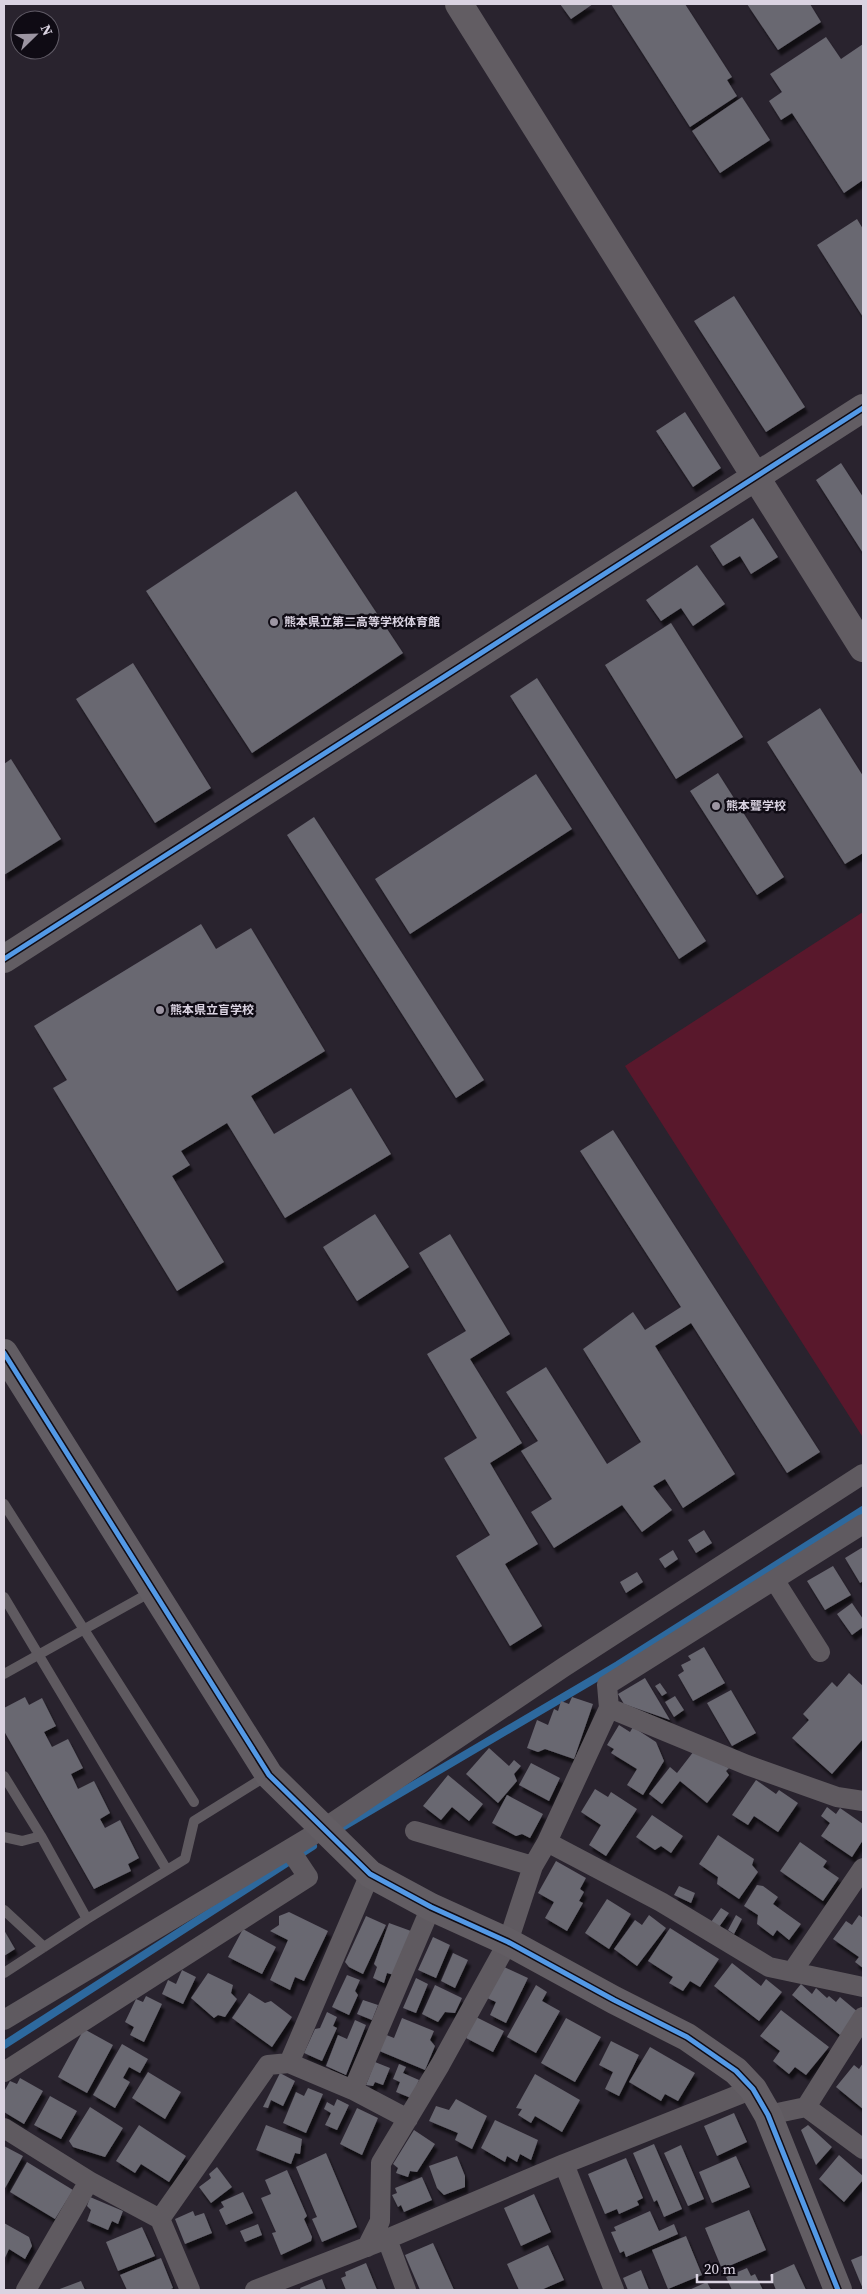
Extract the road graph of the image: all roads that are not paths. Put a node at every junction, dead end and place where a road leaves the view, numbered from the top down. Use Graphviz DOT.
graph roads {
  1 [pos="459,4"];
  2 [pos="863,408"];
  3 [pos="756,478"];
  4 [pos="863,648"];
  5 [pos="4,959"];
  6 [pos="4,1353"];
  7 [pos="863,1474"];
  8 [pos="4,1504"];
  9 [pos="863,1524"];
  10 [pos="775,1581"];
  11 [pos="153,1591"];
  12 [pos="4,1598"];
  13 [pos="83,1629"];
  14 [pos="820,1652"];
  15 [pos="38,1653"];
  16 [pos="4,1674"];
  17 [pos="609,1708"];
  18 [pos="269,1775"];
  19 [pos="4,1776"];
  20 [pos="194,1802"];
  21 [pos="863,1802"];
  22 [pos="323,1829"];
  23 [pos="415,1831"];
  24 [pos="41,1836"];
  25 [pos="4,1837"];
  26 [pos="547,1842"];
  27 [pos="290,1850"];
  28 [pos="533,1866"];
  29 [pos="863,1868"];
  30 [pos="167,1870"];
  31 [pos="370,1874"];
  32 [pos="431,1906"];
  33 [pos="4,1910"];
  34 [pos="87,1919"];
  35 [pos="508,1942"];
  36 [pos="44,1947"];
  37 [pos="792,1972"];
  38 [pos="4,1973"];
  39 [pos="863,1987"];
  40 [pos="863,2017"];
  41 [pos="4,2020"];
  42 [pos="289,2063"];
  43 [pos="4,2072"];
  44 [pos="353,2090"];
  45 [pos="753,2090"];
  46 [pos="806,2107"];
  47 [pos="768,2116"];
  48 [pos="408,2119"];
  49 [pos="4,2128"];
  50 [pos="863,2149"];
  51 [pos="564,2164"];
  52 [pos="89,2181"];
  53 [pos="160,2219"];
  54 [pos="387,2239"];
  55 [pos="367,2247"];
  56 [pos="26,2290"];
  57 [pos="190,2290"];
  58 [pos="255,2290"];
  59 [pos="406,2290"];
  60 [pos="614,2290"];
  61 [pos="838,2290"];
  1 -- 3 [label="street"];
  2 -- 3 [label="street"];
  3 -- 4 [label="street"];
  3 -- 5 [label="street"];
  6 -- 11 [label="street"];
  7 -- 22 [label="street"];
  8 -- 13 [label="lane"];
  9 -- 10 [label="street"];
  10 -- 14 [label="street"];
  10 -- 17 [label="street"];
  11 -- 13 [label="lane"];
  11 -- 18 [label="street"];
  12 -- 15 [label="lane"];
  13 -- 15 [label="lane"];
  13 -- 20 [label="lane"];
  15 -- 16 [label="lane"];
  15 -- 30 [label="lane"];
  17 -- 21 [label="street"];
  17 -- 26 [label="street"];
  18 -- 22 [label="street"];
  18 -- 30 [label="lane"];
  19 -- 24 [label="lane"];
  22 -- 27 [label="street"];
  22 -- 31 [label="street"];
  23 -- 28 [label="street"];
  24 -- 25 [label="lane"];
  24 -- 34 [label="lane"];
  26 -- 28 [label="street"];
  26 -- 37 [label="street"];
  27 -- 41 [label="street"];
  27 -- 43 [label="street"];
  28 -- 35 [label="street"];
  29 -- 37 [label="street"];
  30 -- 34 [label="lane"];
  31 -- 32 [label="street"];
  31 -- 42 [label="street"];
  32 -- 35 [label="street"];
  32 -- 44 [label="street"];
  33 -- 36 [label="lane"];
  34 -- 36 [label="lane"];
  35 -- 45 [label="street"];
  35 -- 48 [label="street"];
  36 -- 38 [label="lane"];
  37 -- 39 [label="street"];
  40 -- 46 [label="street"];
  42 -- 44 [label="street"];
  42 -- 53 [label="street"];
  44 -- 48 [label="street"];
  45 -- 47 [label="street"];
  45 -- 51 [label="street"];
  46 -- 47 [label="street"];
  46 -- 50 [label="street"];
  47 -- 61 [label="street"];
  48 -- 55 [label="street"];
  49 -- 52 [label="street"];
  51 -- 54 [label="street"];
  51 -- 60 [label="street"];
  52 -- 53 [label="street"];
  52 -- 56 [label="street"];
  53 -- 57 [label="street"];
  54 -- 55 [label="street"];
  54 -- 59 [label="street"];
  55 -- 58 [label="street"];
}
